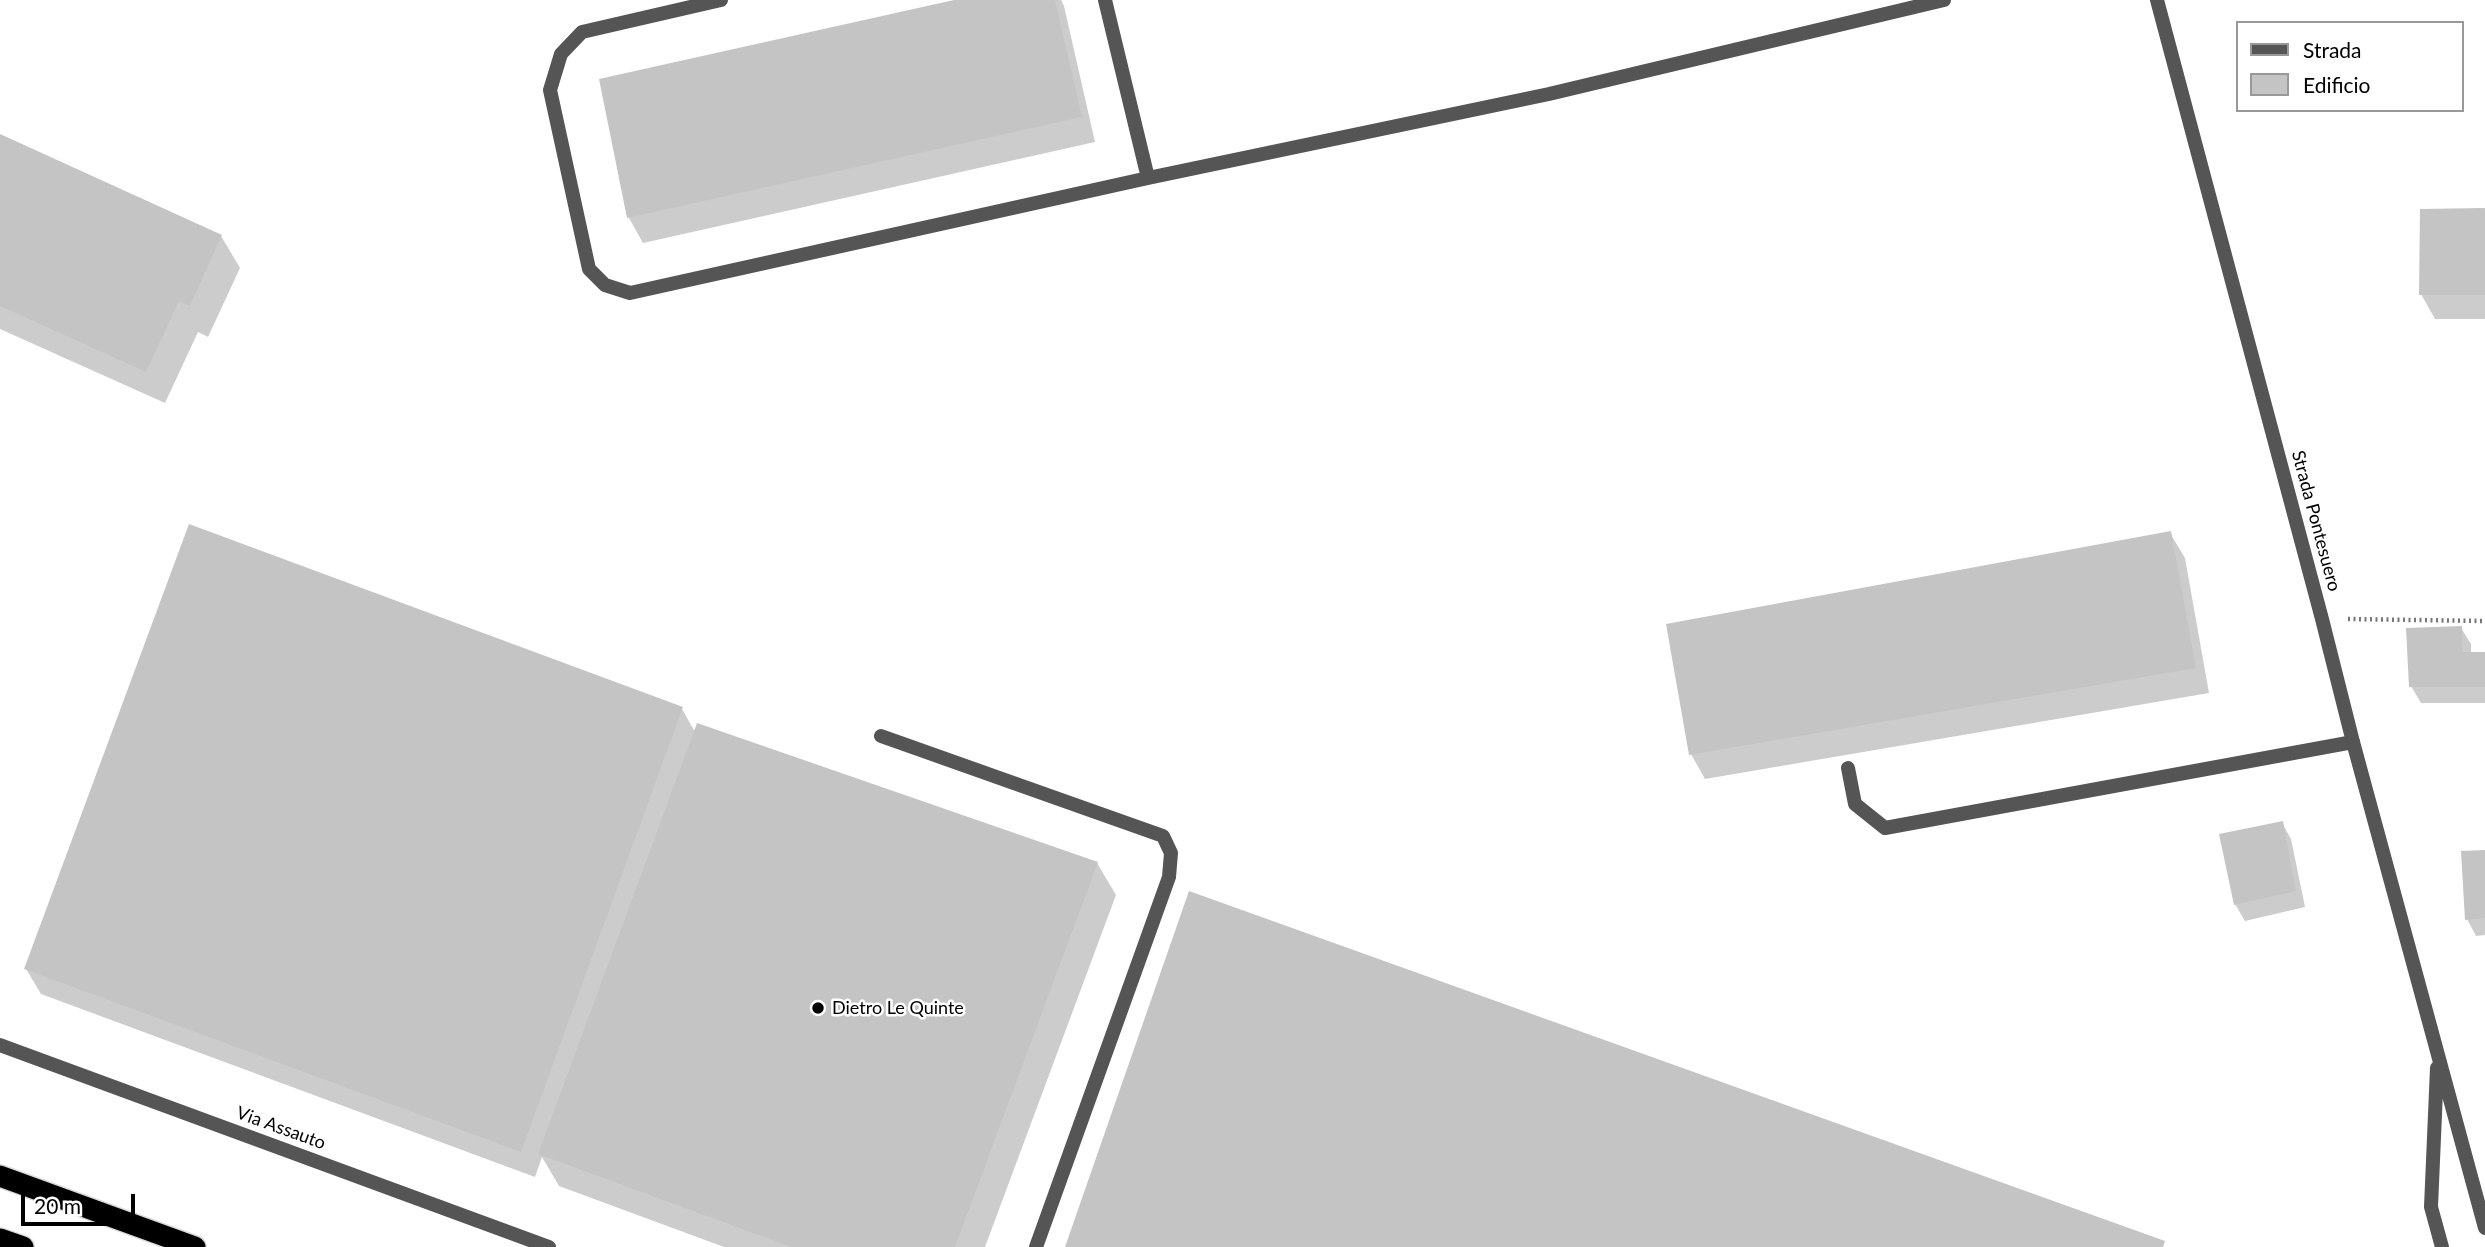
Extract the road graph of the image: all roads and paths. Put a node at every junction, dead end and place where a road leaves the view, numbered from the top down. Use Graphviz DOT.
graph roads {
  1 [pos="721,0"];
  2 [pos="1105,0"];
  3 [pos="1944,0"];
  4 [pos="2157,0"];
  5 [pos="1148,178"];
  6 [pos="2322,619"];
  7 [pos="2485,621"];
  8 [pos="881,736"];
  9 [pos="2353,743"];
  10 [pos="1848,768"];
  11 [pos="0,1045"];
  12 [pos="2438,1052"];
  13 [pos="0,1175"];
  14 [pos="2485,1228"];
  15 [pos="0,1239"];
  16 [pos="23,1247"];
  17 [pos="195,1247"];
  18 [pos="549,1247"];
  19 [pos="1036,1247"];
  20 [pos="2442,1247"];
  1 -- 5 [label="street"];
  2 -- 5 [label="street"];
  3 -- 5 [label="street"];
  4 -- 6 [label="street, Strada Pontesuero"];
  6 -- 7 [label="path"];
  6 -- 9 [label="street, Strada Pontesuero"];
  8 -- 19 [label="street"];
  9 -- 10 [label="street"];
  9 -- 12 [label="street, Strada Pontesuero"];
  11 -- 18 [label="street, Via Assauto"];
  12 -- 14 [label="street, Strada Pontesuero"];
  12 -- 20 [label="street, Strada Pontesuero"];
  13 -- 17 [label="highway"];
  15 -- 16 [label="highway"];
}
